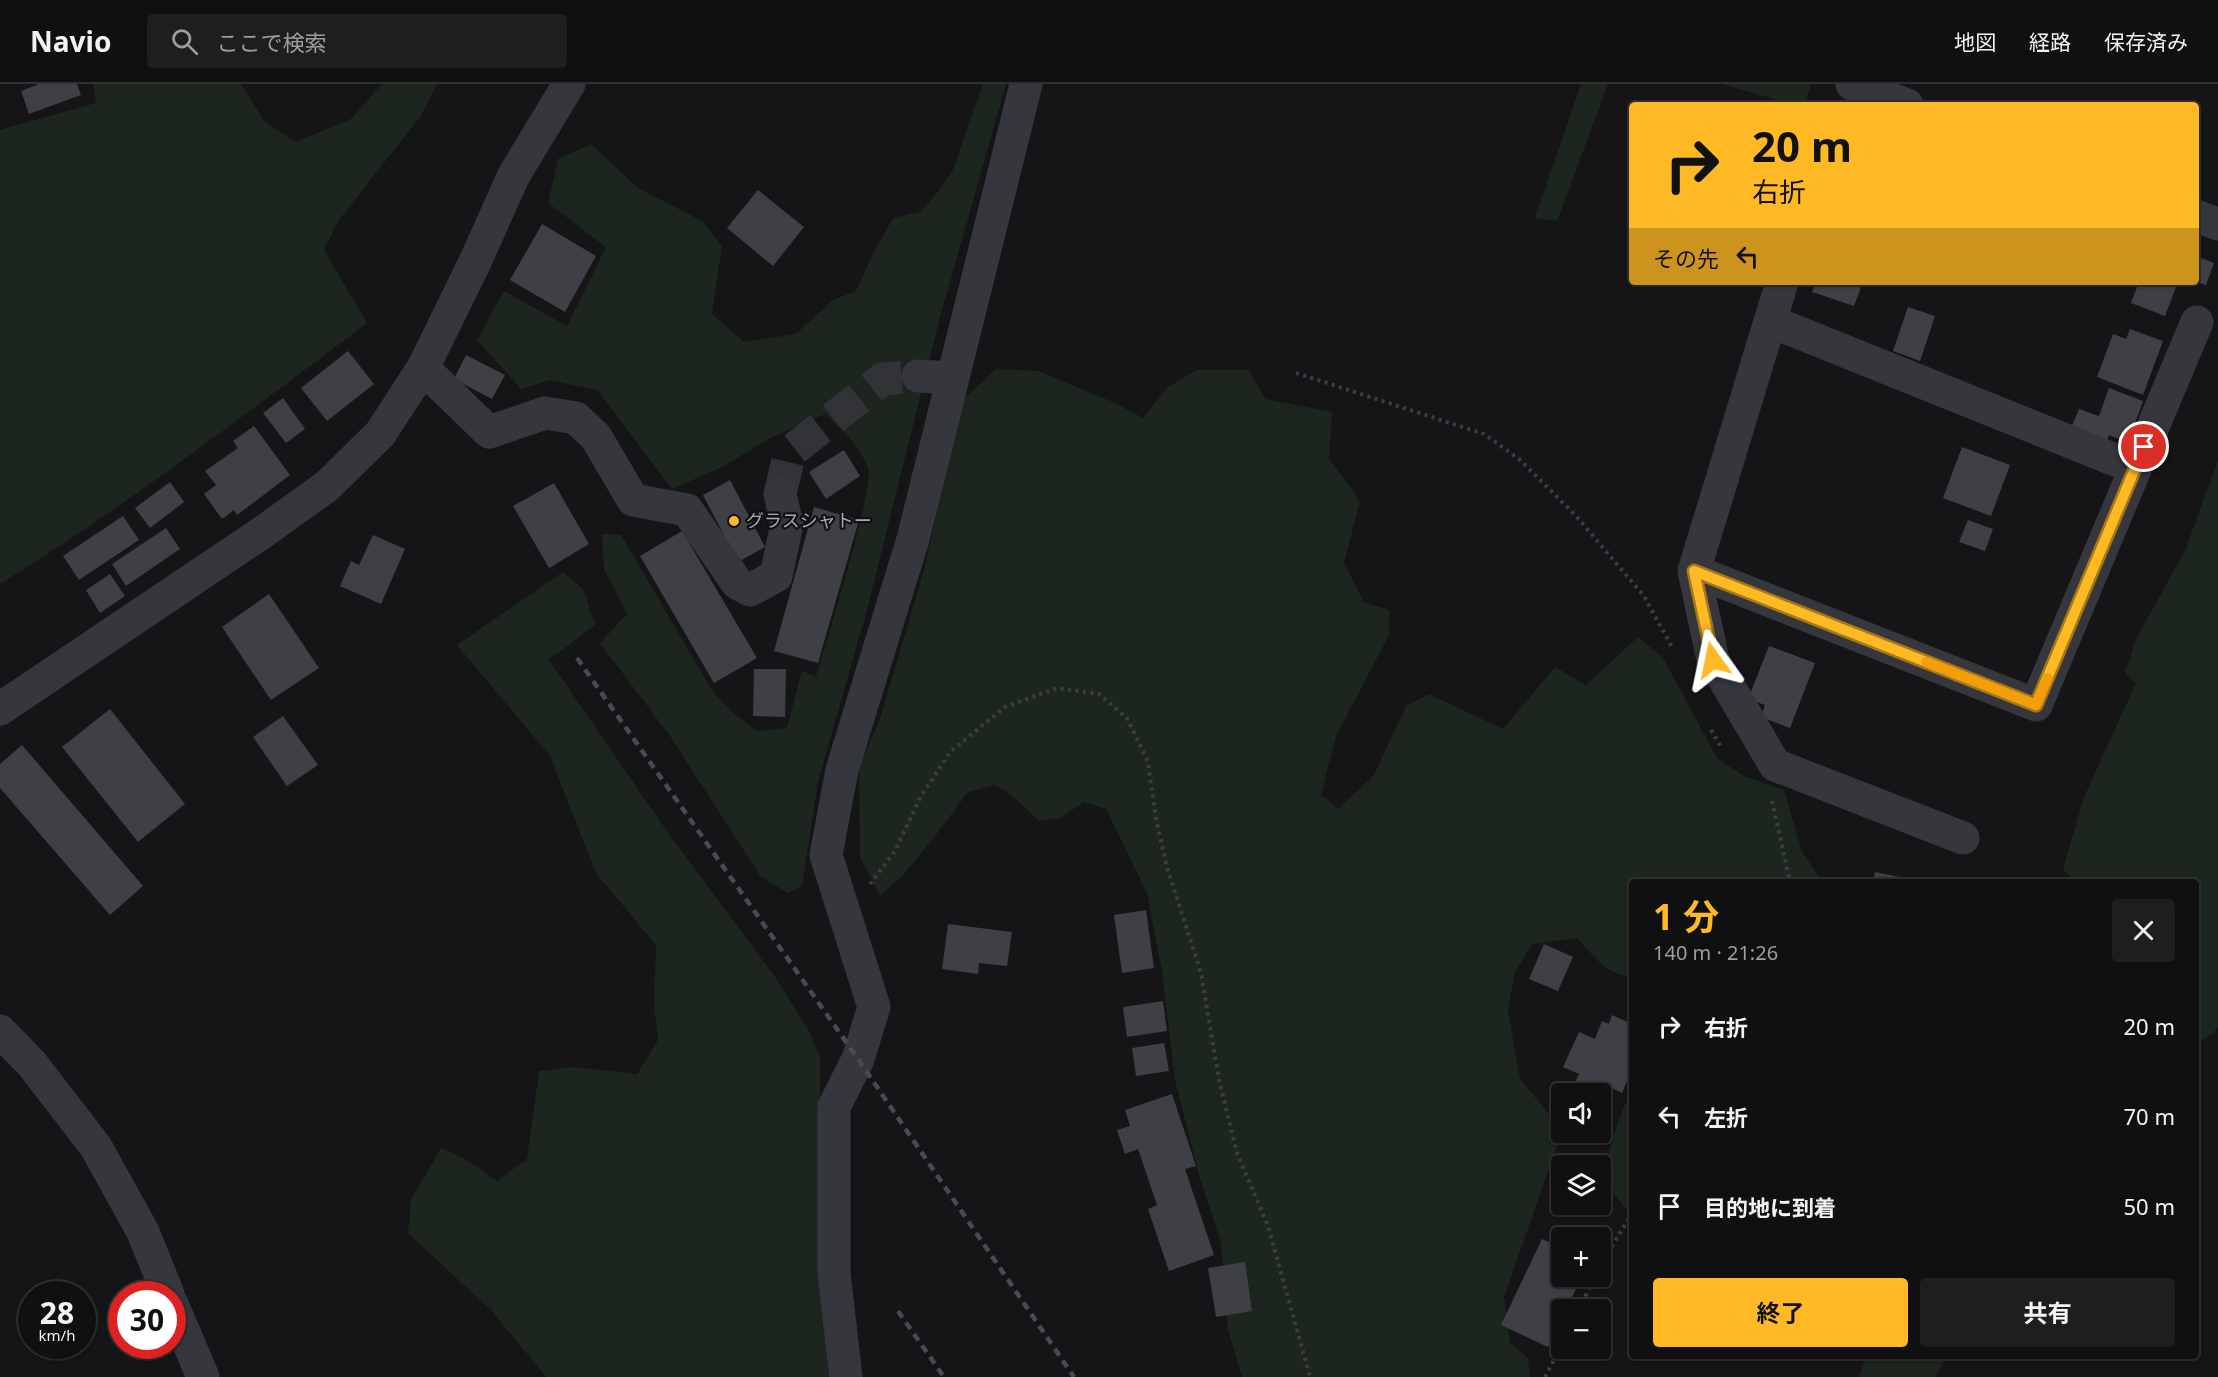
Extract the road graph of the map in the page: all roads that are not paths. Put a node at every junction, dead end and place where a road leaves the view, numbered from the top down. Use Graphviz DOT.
graph roads {
  1 [pos="568,84"];
  2 [pos="1026,84"];
  3 [pos="1844,84"];
  4 [pos="1852,84"];
  5 [pos="1838,102"];
  6 [pos="1899,102"];
  7 [pos="2199,217"];
  8 [pos="2218,224"];
  9 [pos="1781,285"];
  10 [pos="1770,321"];
  11 [pos="2197,321"];
  12 [pos="423,368"];
  13 [pos="918,376"];
  14 [pos="952,378"];
  15 [pos="2135,468"];
  16 [pos="780,495"];
  17 [pos="1694,571"];
  18 [pos="0,709"];
  19 [pos="1963,838"];
  20 [pos="0,1031"];
  21 [pos="163,1281"];
  22 [pos="186,1337"];
  23 [pos="203,1377"];
  24 [pos="846,1377"];
  1 -- 12 [label="street"];
  2 -- 14 [label="street"];
  3 -- 5 [label="street"];
  4 -- 6 [label="street"];
  7 -- 8 [label="street"];
  9 -- 10 [label="street"];
  10 -- 15 [label="street"];
  10 -- 17 [label="street"];
  11 -- 15 [label="street"];
  12 -- 16 [label="street"];
  12 -- 18 [label="street"];
  13 -- 14 [label="street"];
  14 -- 24 [label="street"];
  15 -- 17 [label="street"];
  17 -- 19 [label="street"];
  20 -- 21 [label="street"];
  22 -- 23 [label="street"];
}
